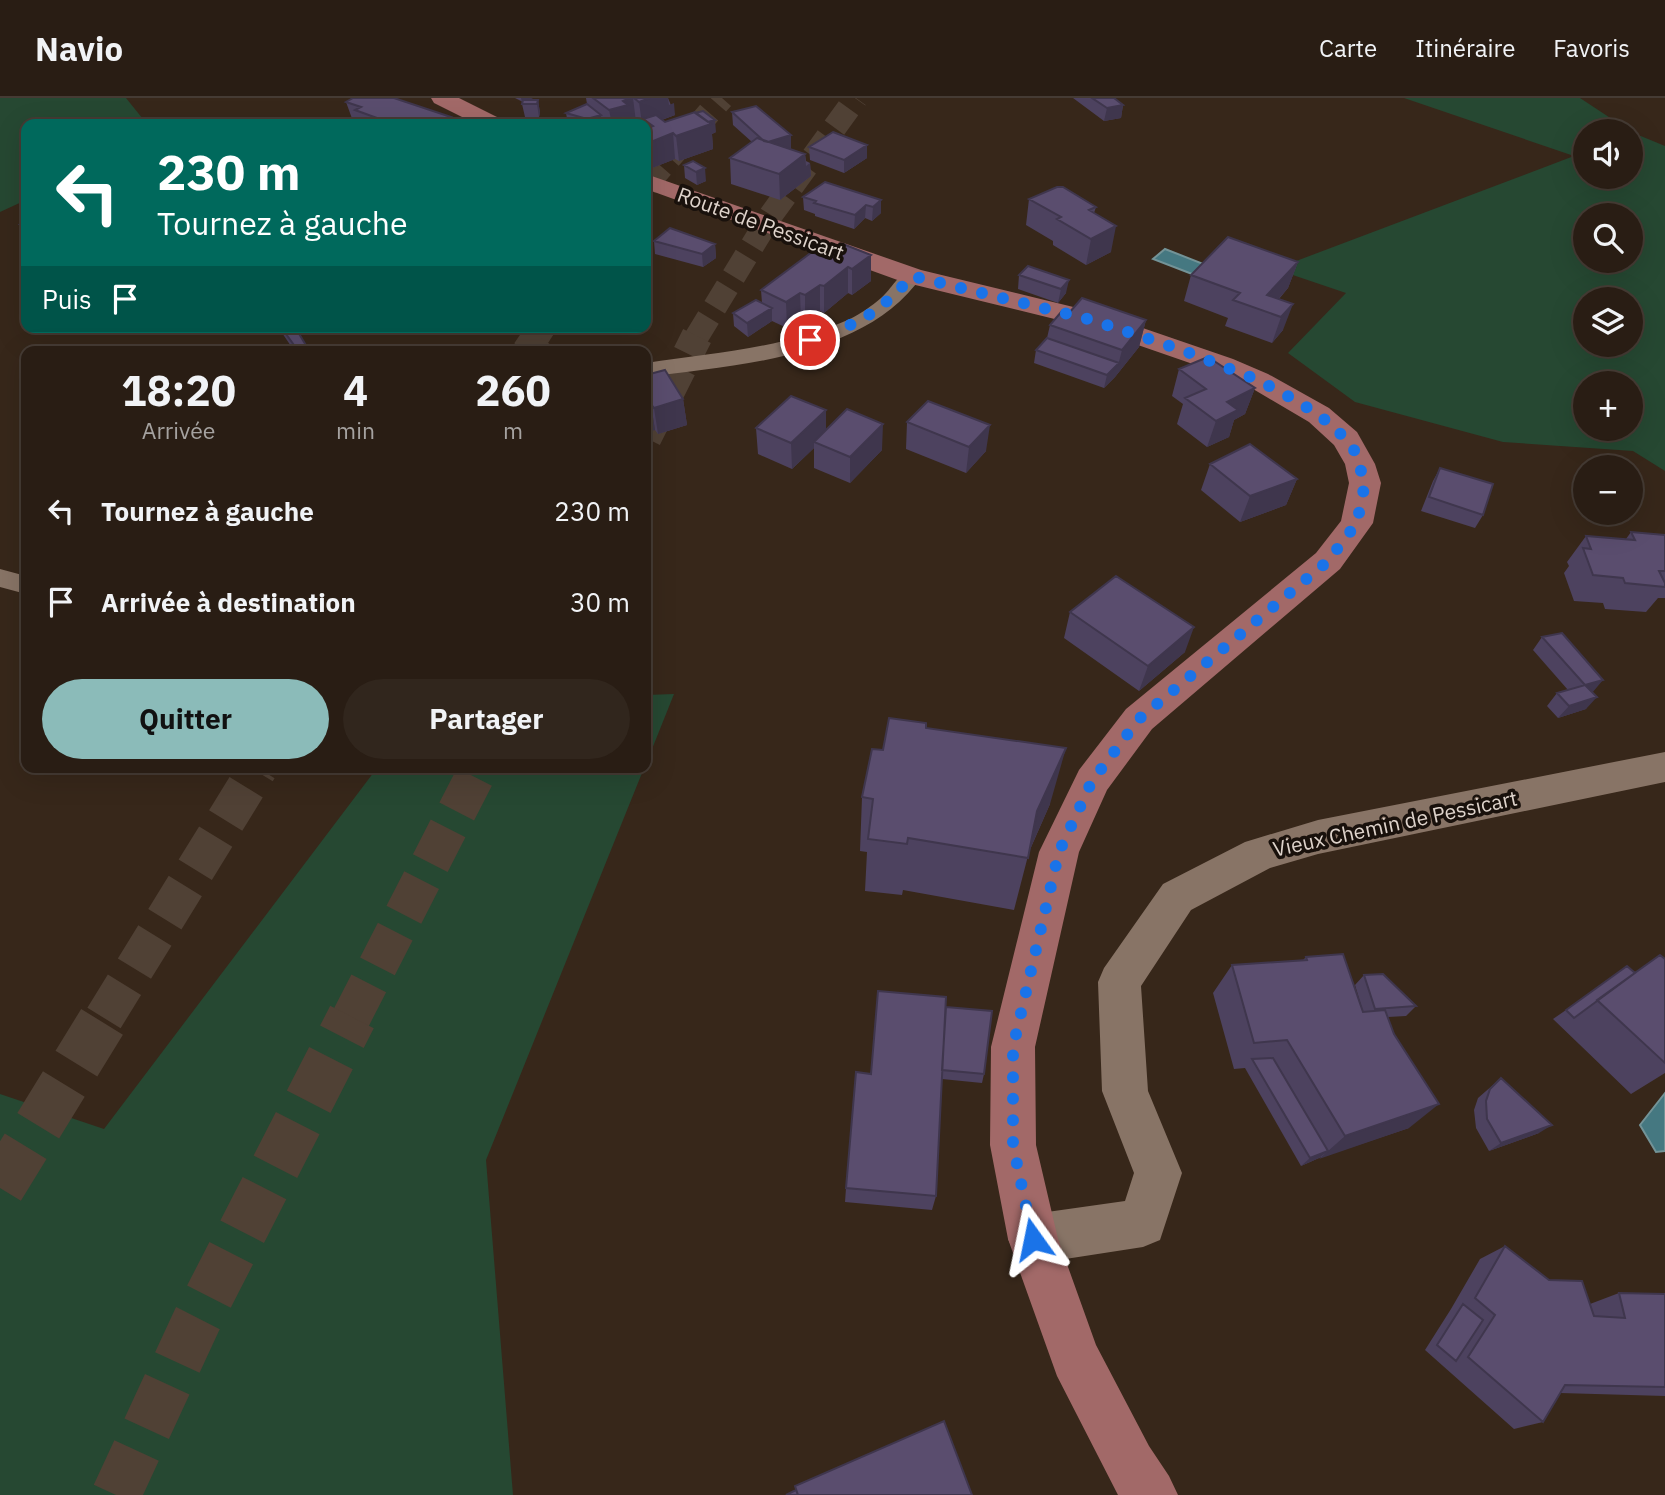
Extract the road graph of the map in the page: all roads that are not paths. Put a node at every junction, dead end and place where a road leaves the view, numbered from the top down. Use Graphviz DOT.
graph roads {
  1 [pos="442,98"];
  2 [pos="483,119"];
  3 [pos="651,183"];
  4 [pos="912,276"];
  5 [pos="651,369"];
  6 [pos="0,578"];
  7 [pos="21,584"];
  8 [pos="1665,767"];
  9 [pos="1033,1239"];
  10 [pos="1150,1495"];
  1 -- 2 [label="street"];
  3 -- 4 [label="street, Route de Pessicart"];
  4 -- 5 [label="lane"];
  4 -- 9 [label="street, Route de Pessicart"];
  6 -- 7 [label="lane"];
  8 -- 9 [label="street, Vieux Chemin de Pessicart"];
  9 -- 10 [label="street, Route de Pessicart"];
}
